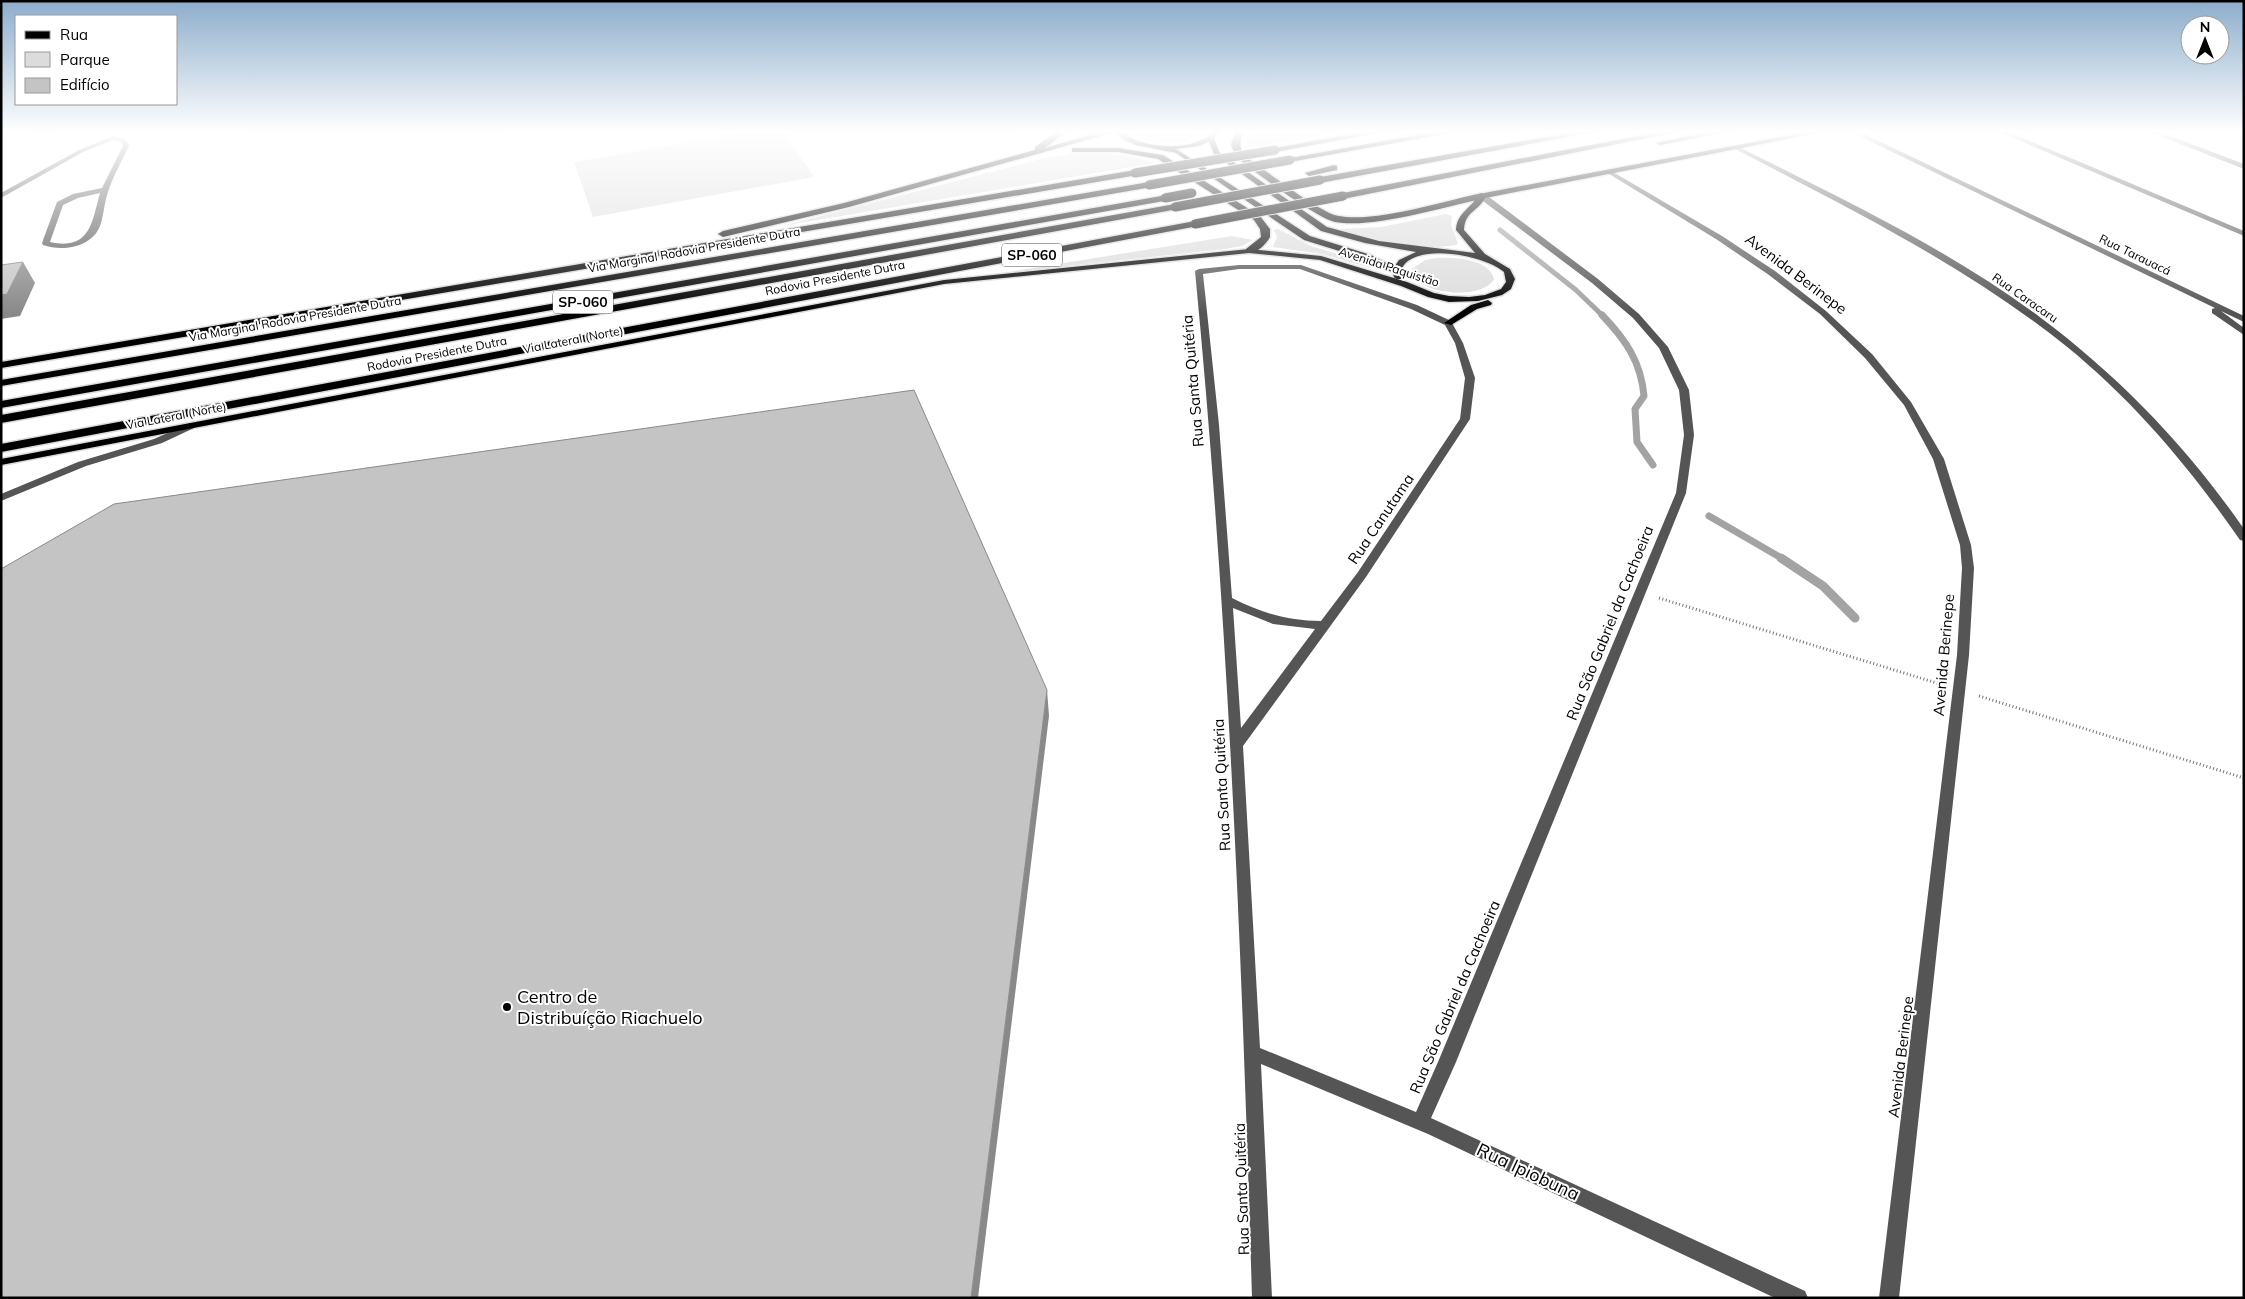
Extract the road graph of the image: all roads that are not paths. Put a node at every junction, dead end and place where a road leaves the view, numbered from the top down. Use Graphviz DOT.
graph roads {
  1 [pos="94,193"];
  2 [pos="104,193"];
  3 [pos="890,193"];
  4 [pos="1024,193"];
  5 [pos="1105,193"];
  6 [pos="1196,193"];
  7 [pos="1217,193"];
  8 [pos="1239,193"];
  9 [pos="1252,193"];
  10 [pos="1273,193"];
  11 [pos="1292,193"];
  12 [pos="1359,193"];
  13 [pos="1501,193"];
  14 [pos="1643,193"];
  15 [pos="1819,193"];
  16 [pos="1980,193"];
  17 [pos="2146,193"];
  18 [pos="1482,196"];
  19 [pos="2244,234"];
  20 [pos="1249,251"];
  21 [pos="1436,252"];
  22 [pos="1484,258"];
  23 [pos="583,267"];
  24 [pos="1396,271"];
  25 [pos="974,279"];
  26 [pos="1406,285"];
  27 [pos="1501,293"];
  28 [pos="2193,295"];
  29 [pos="2244,319"];
  30 [pos="1448,323"];
  31 [pos="2244,332"];
  32 [pos="1,365"];
  33 [pos="1,383"];
  34 [pos="1,405"];
  35 [pos="1,419"];
  36 [pos="190,426"];
  37 [pos="1,448"];
  38 [pos="1,462"];
  39 [pos="43,480"];
  40 [pos="1,490"];
  41 [pos="1,498"];
  42 [pos="2244,538"];
  43 [pos="1226,600"];
  44 [pos="1324,625"];
  45 [pos="1236,745"];
  46 [pos="1254,1053"];
  47 [pos="1420,1122"];
  48 [pos="1262,1298"];
  49 [pos="1798,1298"];
  50 [pos="1889,1298"];
  1 -- 2 [label="street"];
  3 -- 23 [label="highway"];
  4 -- 23 [label="highway, bridge"];
  5 -- 33 [label="highway, Via Marginal Rodovia Presidente Dutra / SP-060, bridge"];
  6 -- 34 [label="highway, Rodovia Presidente Dutra / SP-060, bridge"];
  7 -- 20 [label="highway"];
  8 -- 24 [label="main road"];
  9 -- 35 [label="highway, Rodovia Presidente Dutra / SP-060, bridge"];
  10 -- 21 [label="main road"];
  11 -- 18 [label="highway"];
  12 -- 37 [label="highway, Rodovia Presidente Dutra / SP-060, bridge"];
  13 -- 18 [label="main road"];
  14 -- 50 [label="street, Avenida Berinepe"];
  15 -- 42 [label="street, Rua Caracaru"];
  16 -- 28 [label="street, Rua Tarauacá"];
  17 -- 19 [label="street"];
  18 -- 22 [label="main road"];
  18 -- 47 [label="street, Rua São Gabriel da Cachoeira"];
  20 -- 25 [label="main road, Avenida Paquistão"];
  20 -- 26 [label="main road, Avenida Paquistão"];
  21 -- 22 [label="main road"];
  21 -- 24 [label="main road"];
  22 -- 27 [label="main road"];
  23 -- 32 [label="highway"];
  24 -- 26 [label="main road"];
  25 -- 36 [label="main road, Via Lateral (Norte)"];
  26 -- 27 [label="main road, Avenida Paquistão"];
  27 -- 30 [label="main road"];
  28 -- 29 [label="street, Rua Tarauacá"];
  28 -- 31 [label="street"];
  30 -- 43 [label="street, Rua Santa Quitéria"];
  30 -- 44 [label="street, Rua Canutama"];
  36 -- 38 [label="main road, Via Lateral (Norte)"];
  36 -- 39 [label="street"];
  39 -- 40 [label="street"];
  39 -- 41 [label="street"];
  43 -- 44 [label="street"];
  43 -- 45 [label="street, Rua Santa Quitéria"];
  44 -- 45 [label="street, Rua Canutama"];
  45 -- 46 [label="street, Rua Santa Quitéria"];
  46 -- 47 [label="street, Rua Ipiobuna"];
  46 -- 48 [label="street, Rua Santa Quitéria"];
  47 -- 49 [label="street, Rua Ipiobuna"];
}
